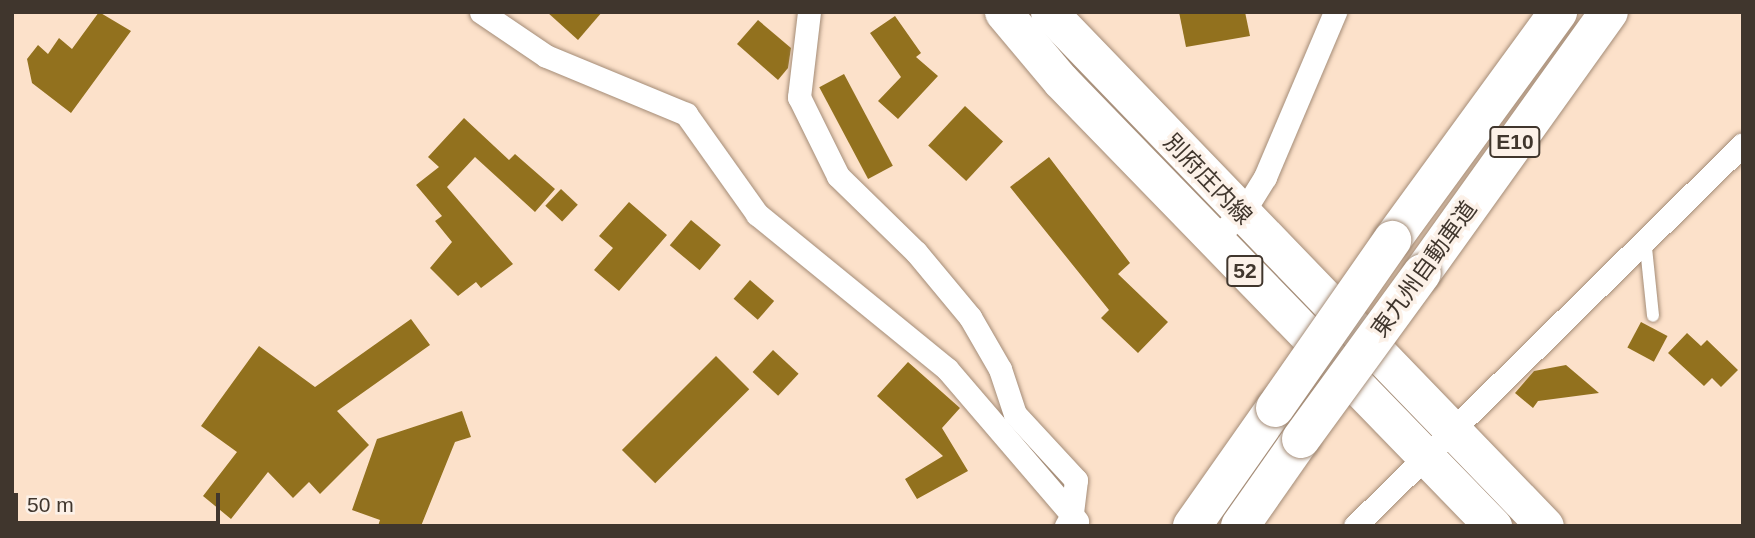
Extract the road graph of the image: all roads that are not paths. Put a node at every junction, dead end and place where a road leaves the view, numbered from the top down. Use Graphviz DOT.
graph roads {
  1 [pos="481,12"];
  2 [pos="809,12"];
  3 [pos="1003,12"];
  4 [pos="1049,12"];
  5 [pos="1335,12"];
  6 [pos="1558,12"];
  7 [pos="1609,12"];
  8 [pos="1743,144"];
  9 [pos="1242,214"];
  10 [pos="1645,234"];
  11 [pos="1213,239"];
  12 [pos="1653,316"];
  13 [pos="1453,426"];
  14 [pos="1426,453"];
  15 [pos="1073,522"];
  16 [pos="1192,526"];
  17 [pos="1240,526"];
  18 [pos="1355,526"];
  19 [pos="1493,526"];
  20 [pos="1545,526"];
  1 -- 15 [label="street"];
  2 -- 15 [label="street"];
  3 -- 11 [label="main road, 別府庄内線 / 52"];
  4 -- 9 [label="main road, 別府庄内線 / 52"];
  5 -- 9 [label="street"];
  6 -- 16 [label="highway, 東九州自動車道 / E10, bridge"];
  7 -- 17 [label="highway, 東九州自動車道 / E10, bridge"];
  8 -- 10 [label="street"];
  9 -- 11 [label="street"];
  9 -- 13 [label="main road, 別府庄内線 / 52"];
  10 -- 12 [label="lane"];
  10 -- 13 [label="street"];
  11 -- 14 [label="main road, 別府庄内線 / 52"];
  13 -- 14 [label="street"];
  13 -- 20 [label="main road, 別府庄内線 / 52"];
  14 -- 18 [label="street"];
  14 -- 19 [label="main road, 別府庄内線 / 52"];
}
